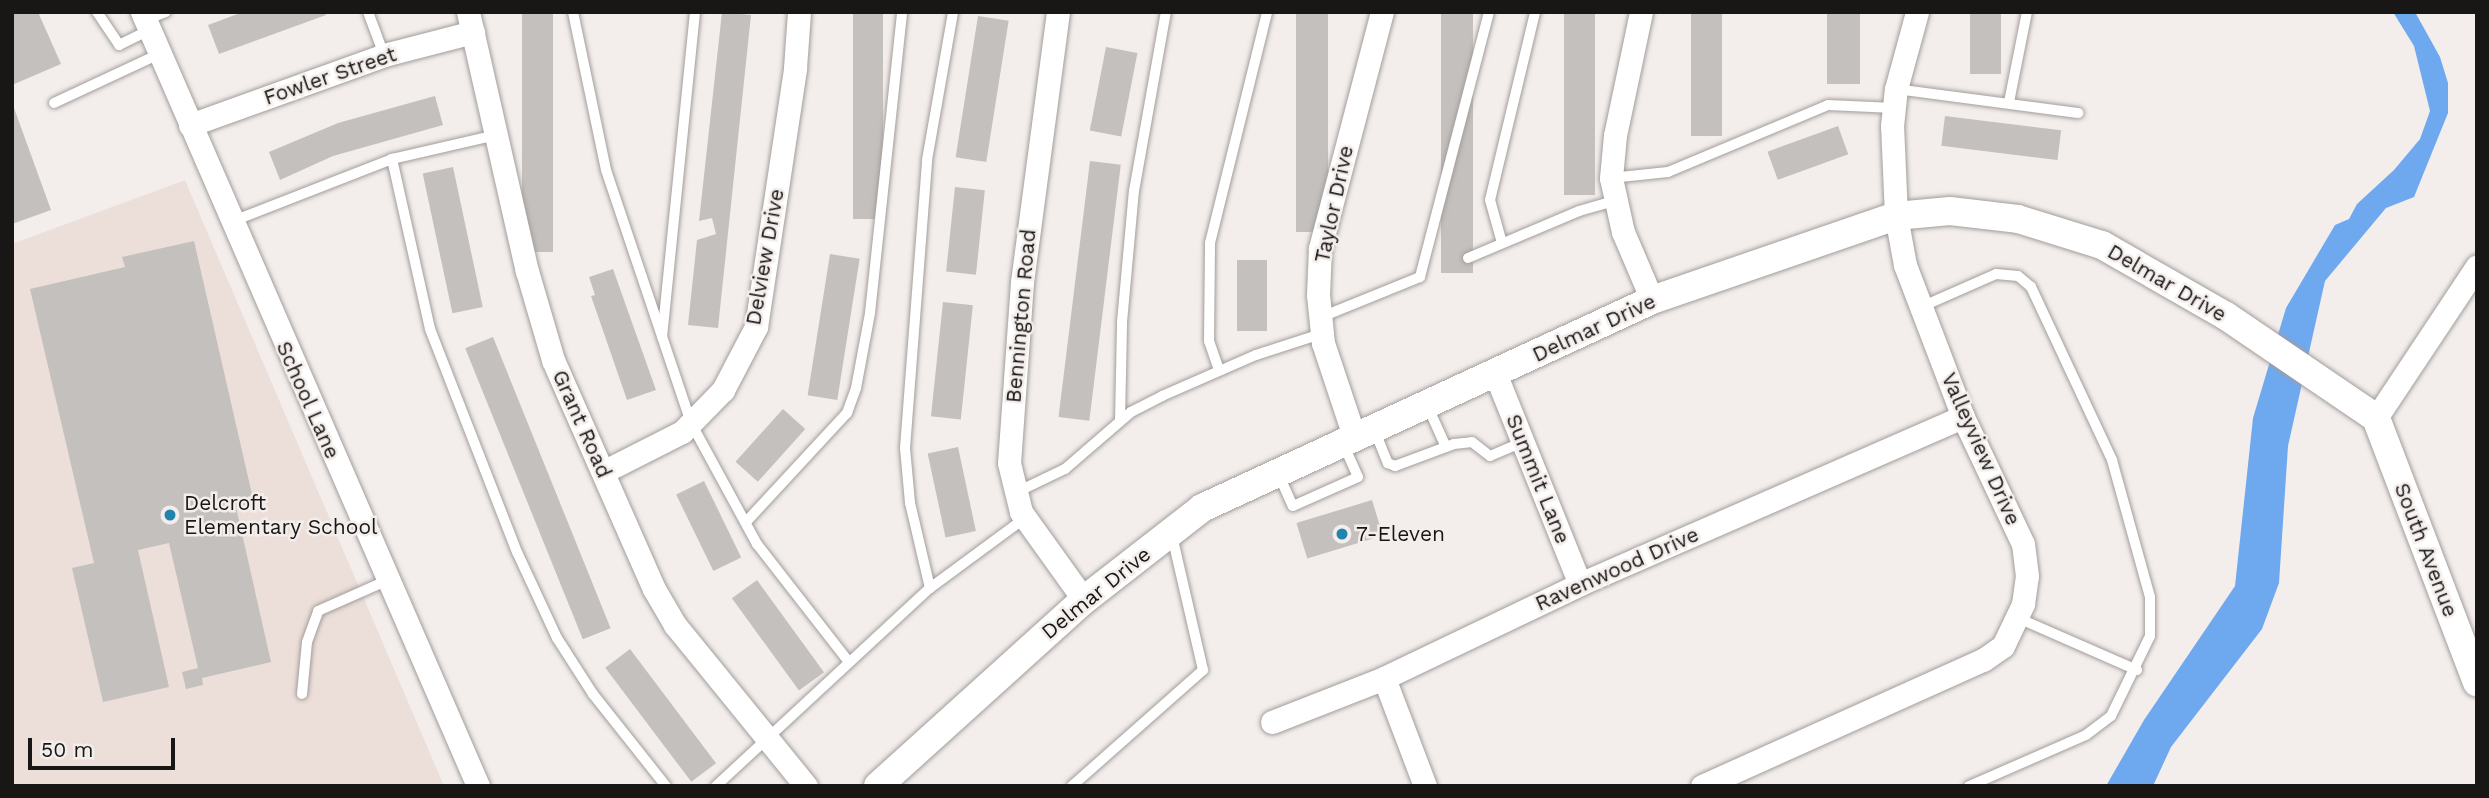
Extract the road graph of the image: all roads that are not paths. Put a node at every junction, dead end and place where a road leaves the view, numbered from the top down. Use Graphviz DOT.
graph roads {
  1 [pos="97,12"];
  2 [pos="368,12"];
  3 [pos="573,12"];
  4 [pos="695,12"];
  5 [pos="799,12"];
  6 [pos="902,12"];
  7 [pos="953,12"];
  8 [pos="1058,12"];
  9 [pos="1167,12"];
  10 [pos="1267,12"];
  11 [pos="1382,12"];
  12 [pos="1489,12"];
  13 [pos="1535,12"];
  14 [pos="1641,12"];
  15 [pos="1917,12"];
  16 [pos="2027,12"];
  17 [pos="151,19"];
  18 [pos="470,22"];
  19 [pos="159,54"];
  20 [pos="384,55"];
  21 [pos="1895,99"];
  22 [pos="2009,102"];
  23 [pos="54,103"];
  24 [pos="2078,113"];
  25 [pos="190,125"];
  26 [pos="499,134"];
  27 [pos="392,159"];
  28 [pos="1611,178"];
  29 [pos="1614,201"];
  30 [pos="1896,216"];
  31 [pos="230,223"];
  32 [pos="1502,243"];
  33 [pos="1468,258"];
  34 [pos="2477,266"];
  35 [pos="1652,300"];
  36 [pos="1921,307"];
  37 [pos="1320,326"];
  38 [pos="662,338"];
  39 [pos="1219,370"];
  40 [pos="1495,373"];
  41 [pos="1427,404"];
  42 [pos="1963,417"];
  43 [pos="2375,418"];
  44 [pos="1120,421"];
  45 [pos="691,423"];
  46 [pos="1357,436"];
  47 [pos="1523,442"];
  48 [pos="1446,447"];
  49 [pos="603,472"];
  50 [pos="1278,473"];
  51 [pos="1017,492"];
  52 [pos="1025,518"];
  53 [pos="746,523"];
  54 [pos="1171,532"];
  55 [pos="388,580"];
  56 [pos="1580,584"];
  57 [pos="930,588"];
  58 [pos="1084,600"];
  59 [pos="2018,618"];
  60 [pos="848,661"];
  61 [pos="2137,670"];
  62 [pos="1384,678"];
  63 [pos="2477,682"];
  64 [pos="302,694"];
  65 [pos="1272,722"];
  66 [pos="765,739"];
  67 [pos="478,786"];
  68 [pos="666,786"];
  69 [pos="716,786"];
  70 [pos="806,786"];
  71 [pos="878,786"];
  72 [pos="1072,786"];
  73 [pos="1425,786"];
  74 [pos="1702,786"];
  75 [pos="1969,786"];
  1 -- 17 [label="lane"];
  2 -- 20 [label="lane"];
  3 -- 38 [label="lane"];
  4 -- 38 [label="lane"];
  5 -- 45 [label="street, Delview Drive"];
  6 -- 53 [label="lane"];
  7 -- 57 [label="lane"];
  8 -- 51 [label="street, Bennington Road"];
  9 -- 44 [label="lane"];
  10 -- 39 [label="lane"];
  11 -- 37 [label="street, Taylor Drive"];
  12 -- 37 [label="lane"];
  13 -- 32 [label="lane"];
  14 -- 28 [label="street"];
  15 -- 21 [label="street, Valleyview Drive"];
  16 -- 22 [label="lane"];
  17 -- 19 [label="street, School Lane"];
  18 -- 20 [label="street, Fowler Street"];
  18 -- 26 [label="street, Grant Road"];
  19 -- 23 [label="lane"];
  19 -- 25 [label="street, School Lane"];
  20 -- 25 [label="street, Fowler Street"];
  21 -- 22 [label="lane"];
  21 -- 28 [label="lane"];
  21 -- 30 [label="street, Valleyview Drive"];
  22 -- 24 [label="lane"];
  25 -- 31 [label="street, School Lane"];
  26 -- 27 [label="lane"];
  26 -- 49 [label="street, Grant Road"];
  27 -- 31 [label="lane"];
  27 -- 68 [label="lane"];
  28 -- 29 [label="street"];
  29 -- 32 [label="lane"];
  29 -- 35 [label="street"];
  30 -- 35 [label="street, Delmar Drive"];
  30 -- 36 [label="street, Valleyview Drive"];
  30 -- 43 [label="street, Delmar Drive"];
  31 -- 55 [label="street, School Lane"];
  32 -- 33 [label="lane"];
  34 -- 43 [label="street"];
  35 -- 40 [label="street, Delmar Drive"];
  36 -- 42 [label="street, Valleyview Drive"];
  36 -- 61 [label="lane"];
  37 -- 39 [label="lane"];
  37 -- 46 [label="street, Taylor Drive"];
  38 -- 45 [label="lane"];
  39 -- 44 [label="lane"];
  40 -- 41 [label="street, Delmar Drive"];
  40 -- 47 [label="street, Summit Lane"];
  41 -- 46 [label="street, Delmar Drive"];
  41 -- 48 [label="lane"];
  42 -- 56 [label="street, Ravenwood Drive"];
  42 -- 59 [label="street, Valleyview Drive"];
  43 -- 63 [label="street, South Avenue"];
  44 -- 51 [label="lane"];
  45 -- 49 [label="street, Delview Drive"];
  45 -- 53 [label="lane"];
  46 -- 48 [label="lane"];
  46 -- 50 [label="street, Delmar Drive"];
  46 -- 50 [label="lane"];
  47 -- 48 [label="lane"];
  47 -- 56 [label="street, Summit Lane"];
  49 -- 66 [label="street, Grant Road"];
  50 -- 54 [label="street, Delmar Drive"];
  51 -- 52 [label="street, Bennington Road"];
  52 -- 57 [label="lane"];
  52 -- 58 [label="street, Bennington Road"];
  53 -- 60 [label="lane"];
  54 -- 58 [label="street, Delmar Drive"];
  54 -- 72 [label="lane"];
  55 -- 64 [label="lane"];
  55 -- 67 [label="street, School Lane"];
  56 -- 62 [label="street, Ravenwood Drive"];
  57 -- 60 [label="lane"];
  58 -- 71 [label="street, Delmar Drive"];
  59 -- 61 [label="lane"];
  59 -- 74 [label="street, Valleyview Drive"];
  60 -- 66 [label="lane"];
  61 -- 75 [label="lane"];
  62 -- 65 [label="street, Ravenwood Drive"];
  62 -- 73 [label="street"];
  66 -- 69 [label="lane"];
  66 -- 70 [label="street, Grant Road"];
}
